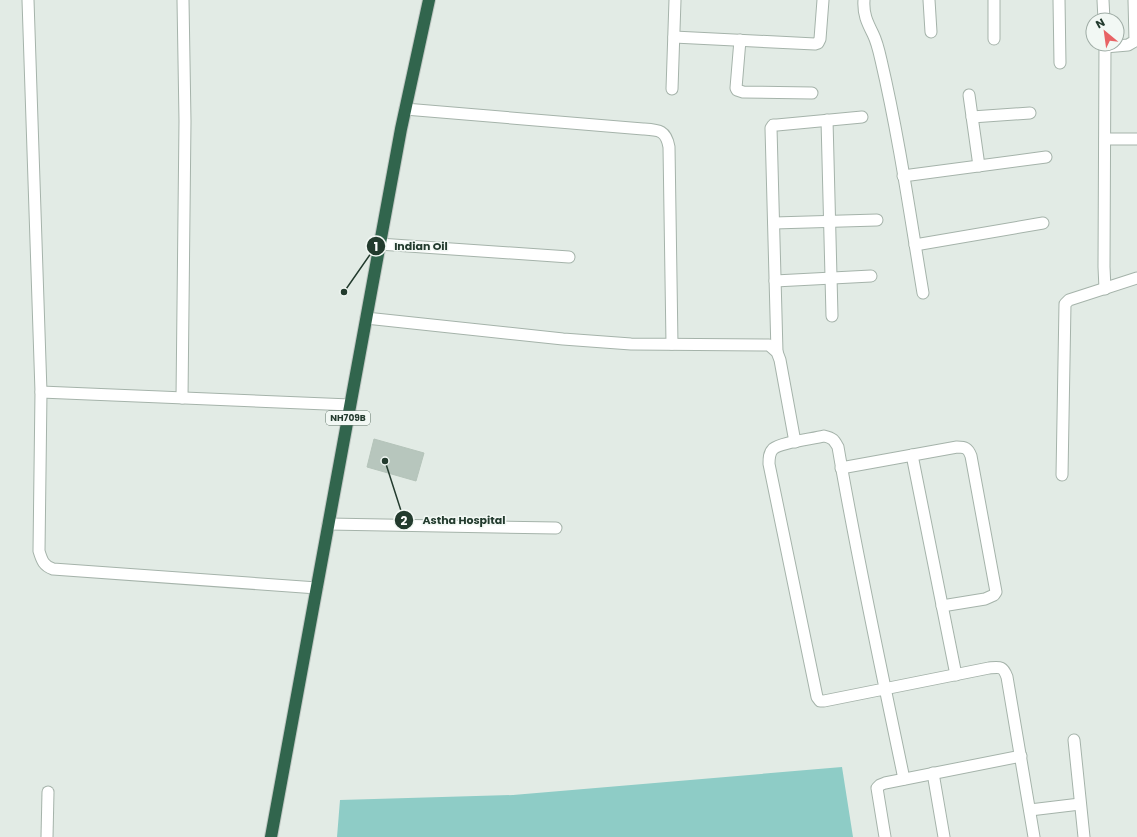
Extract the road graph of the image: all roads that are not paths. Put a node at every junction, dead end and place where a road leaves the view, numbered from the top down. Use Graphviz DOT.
graph roads {
  1 [pos="28,0"];
  2 [pos="183,0"];
  3 [pos="429,0"];
  4 [pos="675,0"];
  5 [pos="823,0"];
  6 [pos="864,0"];
  7 [pos="929,0"];
  8 [pos="994,0"];
  9 [pos="1060,0"];
  10 [pos="1103,0"];
  11 [pos="1134,0"];
  12 [pos="1104,12"];
  13 [pos="931,32"];
  14 [pos="674,37"];
  15 [pos="994,39"];
  16 [pos="740,40"];
  17 [pos="1134,44"];
  18 [pos="1105,52"];
  19 [pos="1060,63"];
  20 [pos="672,89"];
  21 [pos="812,93"];
  22 [pos="969,95"];
  23 [pos="405,109"];
  24 [pos="1030,113"];
  25 [pos="862,117"];
  26 [pos="972,117"];
  27 [pos="827,120"];
  28 [pos="1105,139"];
  29 [pos="1137,139"];
  30 [pos="1046,157"];
  31 [pos="979,166"];
  32 [pos="903,176"];
  33 [pos="877,220"];
  34 [pos="830,222"];
  35 [pos="774,223"];
  36 [pos="1043,223"];
  37 [pos="379,244"];
  38 [pos="915,245"];
  39 [pos="569,257"];
  40 [pos="871,276"];
  41 [pos="831,278"];
  42 [pos="1137,278"];
  43 [pos="775,281"];
  44 [pos="1105,289"];
  45 [pos="924,293"];
  46 [pos="832,316"];
  47 [pos="366,318"];
  48 [pos="672,344"];
  49 [pos="777,352"];
  50 [pos="41,392"];
  51 [pos="182,398"];
  52 [pos="350,405"];
  53 [pos="795,442"];
  54 [pos="912,455"];
  55 [pos="841,468"];
  56 [pos="1062,475"];
  57 [pos="328,524"];
  58 [pos="556,528"];
  59 [pos="317,588"];
  60 [pos="942,606"];
  61 [pos="956,675"];
  62 [pos="886,689"];
  63 [pos="1074,740"];
  64 [pos="1021,756"];
  65 [pos="933,773"];
  66 [pos="904,779"];
  67 [pos="48,792"];
  68 [pos="1080,804"];
  69 [pos="1030,810"];
  70 [pos="47,837"];
  71 [pos="271,837"];
  72 [pos="885,837"];
  73 [pos="944,837"];
  74 [pos="1034,837"];
  75 [pos="1084,837"];
  1 -- 50 [label="street"];
  2 -- 51 [label="street"];
  3 -- 23 [label="highway, NH709B"];
  4 -- 14 [label="street"];
  5 -- 16 [label="street"];
  6 -- 32 [label="street"];
  7 -- 13 [label="street"];
  8 -- 15 [label="street"];
  9 -- 19 [label="street"];
  10 -- 12 [label="street"];
  11 -- 17 [label="street"];
  14 -- 16 [label="street"];
  14 -- 20 [label="street"];
  16 -- 21 [label="street"];
  18 -- 28 [label="street"];
  22 -- 26 [label="street"];
  23 -- 37 [label="highway, NH709B"];
  23 -- 48 [label="street"];
  24 -- 26 [label="street"];
  25 -- 27 [label="street"];
  26 -- 31 [label="street"];
  27 -- 34 [label="street"];
  27 -- 35 [label="street"];
  28 -- 29 [label="street"];
  28 -- 44 [label="street"];
  30 -- 31 [label="street"];
  31 -- 32 [label="street"];
  32 -- 38 [label="street"];
  33 -- 34 [label="street"];
  34 -- 35 [label="street"];
  34 -- 41 [label="street"];
  35 -- 43 [label="street"];
  36 -- 38 [label="street"];
  37 -- 39 [label="street"];
  37 -- 47 [label="highway, NH709B"];
  38 -- 45 [label="street"];
  40 -- 41 [label="street"];
  41 -- 43 [label="street"];
  41 -- 46 [label="street"];
  42 -- 44 [label="street"];
  43 -- 49 [label="street"];
  44 -- 56 [label="street"];
  47 -- 48 [label="street"];
  47 -- 52 [label="highway, NH709B"];
  48 -- 49 [label="street"];
  49 -- 53 [label="street"];
  50 -- 51 [label="street"];
  50 -- 59 [label="street"];
  51 -- 52 [label="street"];
  52 -- 57 [label="highway, NH709B"];
  53 -- 55 [label="street"];
  53 -- 62 [label="street"];
  54 -- 55 [label="street"];
  54 -- 60 [label="street"];
  54 -- 60 [label="street"];
  55 -- 62 [label="street"];
  57 -- 58 [label="street"];
  57 -- 59 [label="highway, NH709B"];
  59 -- 71 [label="highway, NH709B"];
  60 -- 61 [label="street"];
  61 -- 62 [label="street"];
  61 -- 64 [label="street"];
  62 -- 66 [label="street"];
  63 -- 68 [label="street"];
  64 -- 65 [label="street"];
  64 -- 69 [label="street"];
  65 -- 66 [label="street"];
  65 -- 73 [label="street"];
  66 -- 72 [label="street"];
  67 -- 70 [label="street"];
  68 -- 69 [label="street"];
  68 -- 75 [label="street"];
  69 -- 74 [label="street"];
}
